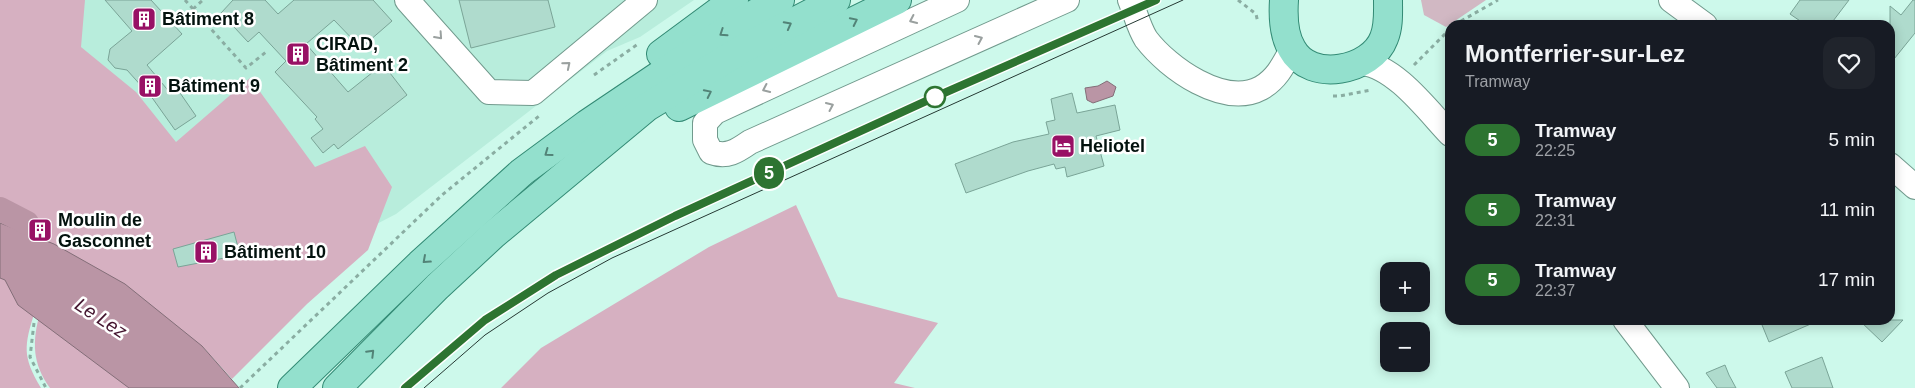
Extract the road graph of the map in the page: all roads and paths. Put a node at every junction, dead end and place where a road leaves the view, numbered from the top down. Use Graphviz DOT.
graph roads {
  1 [pos="185,0"];
  2 [pos="203,0"];
  3 [pos="645,0"];
  4 [pos="734,0"];
  5 [pos="780,0"];
  6 [pos="836,0"];
  7 [pos="897,0"];
  8 [pos="957,0"];
  9 [pos="1067,0"];
  10 [pos="1130,0"];
  11 [pos="1498,0"];
  12 [pos="1671,0"];
  13 [pos="1282,1"];
  14 [pos="1389,1"];
  15 [pos="416,4"];
  16 [pos="193,9"];
  17 [pos="1463,20"];
  18 [pos="1698,20"];
  19 [pos="1445,34"];
  20 [pos="643,40"];
  21 [pos="1384,40"];
  22 [pos="1292,49"];
  23 [pos="266,52"];
  24 [pos="1362,63"];
  25 [pos="590,78"];
  26 [pos="1398,80"];
  27 [pos="546,110"];
  28 [pos="587,124"];
  29 [pos="1445,129"];
  30 [pos="1895,169"];
  31 [pos="1915,188"];
  32 [pos="493,235"];
  33 [pos="34,323"];
  34 [pos="1629,325"];
  35 [pos="46,388"];
  36 [pos="240,388"];
  37 [pos="292,388"];
  38 [pos="337,388"];
  39 [pos="1677,388"];
  1 -- 16 [label="path"];
  2 -- 16 [label="path"];
  15 -- 3 [label="street, one-way"];
  4 -- 28 [label="main road"];
  5 -- 28 [label="main road, one-way"];
  32 -- 6 [label="main road, one-way"];
  32 -- 7 [label="main road, one-way"];
  8 -- 9 [label="street, one-way"];
  10 -- 22 [label="street"];
  11 -- 17 [label="path"];
  12 -- 18 [label="street"];
  13 -- 22 [label="main road"];
  14 -- 21 [label="main road"];
  16 -- 23 [label="path"];
  19 -- 26 [label="path"];
  20 -- 25 [label="path"];
  21 -- 24 [label="main road"];
  21 -- 26 [label="street"];
  22 -- 24 [label="main road"];
  24 -- 26 [label="street"];
  26 -- 29 [label="street"];
  27 -- 36 [label="path"];
  28 -- 37 [label="main road, one-way"];
  30 -- 31 [label="street"];
  38 -- 32 [label="main road, one-way"];
  33 -- 35 [label="path"];
  34 -- 39 [label="street"];
}
